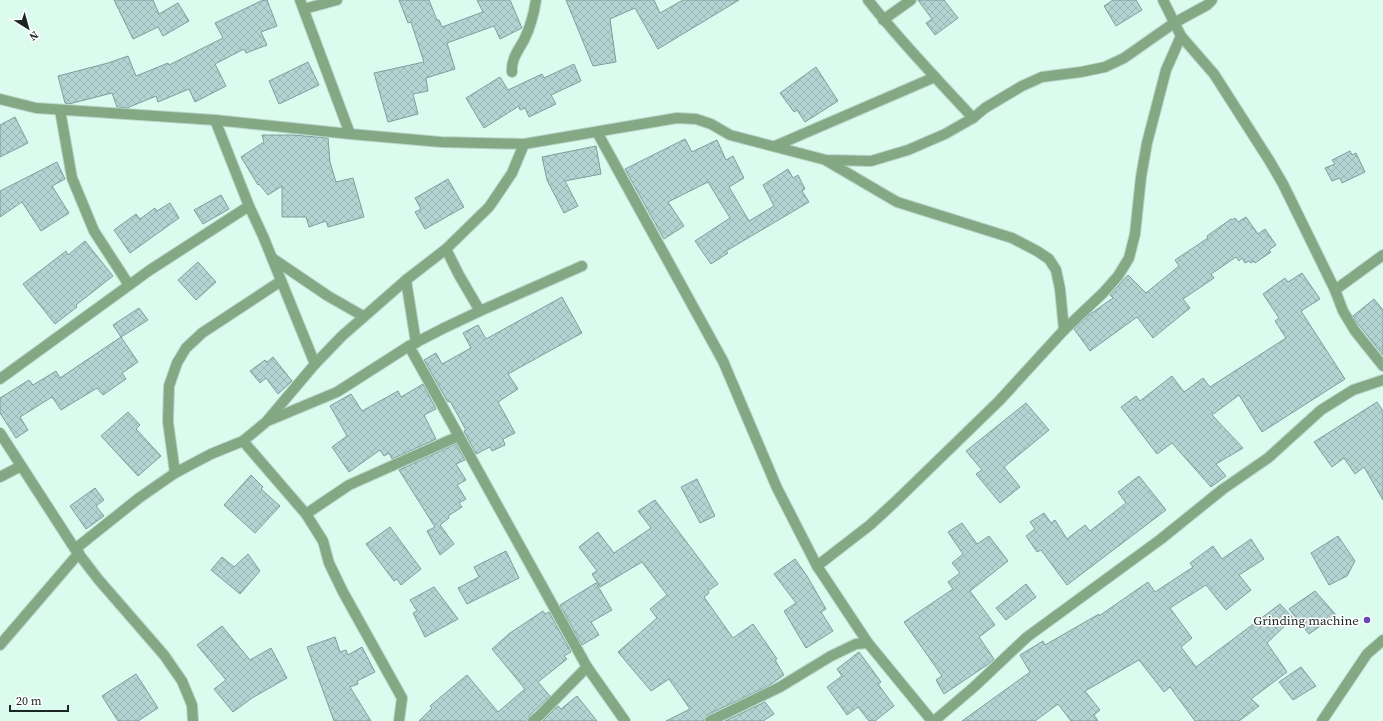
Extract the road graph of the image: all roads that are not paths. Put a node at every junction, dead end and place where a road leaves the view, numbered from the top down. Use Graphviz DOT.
graph roads {
  1 [pos="336,0"];
  2 [pos="536,0"];
  3 [pos="868,0"];
  4 [pos="911,0"];
  5 [pos="1163,0"];
  6 [pos="1212,0"];
  7 [pos="302,5"];
  8 [pos="883,20"];
  9 [pos="1174,23"];
  10 [pos="1181,36"];
  11 [pos="512,72"];
  12 [pos="934,77"];
  13 [pos="0,99"];
  14 [pos="60,110"];
  15 [pos="973,118"];
  16 [pos="215,120"];
  17 [pos="597,132"];
  18 [pos="350,134"];
  19 [pos="524,144"];
  20 [pos="775,146"];
  21 [pos="826,160"];
  22 [pos="249,206"];
  23 [pos="446,249"];
  24 [pos="1383,255"];
  25 [pos="272,258"];
  26 [pos="582,266"];
  27 [pos="406,280"];
  28 [pos="281,281"];
  29 [pos="129,285"];
  30 [pos="1335,290"];
  31 [pos="480,311"];
  32 [pos="363,316"];
  33 [pos="1064,330"];
  34 [pos="413,345"];
  35 [pos="315,364"];
  36 [pos="1383,366"];
  37 [pos="0,379"];
  38 [pos="1383,380"];
  39 [pos="266,422"];
  40 [pos="0,434"];
  41 [pos="459,436"];
  42 [pos="243,441"];
  43 [pos="21,466"];
  44 [pos="175,473"];
  45 [pos="0,477"];
  46 [pos="306,514"];
  47 [pos="77,551"];
  48 [pos="817,566"];
  49 [pos="1383,640"];
  50 [pos="868,643"];
  51 [pos="0,645"];
  52 [pos="587,667"];
  53 [pos="192,705"];
  54 [pos="193,721"];
  55 [pos="201,721"];
  56 [pos="399,721"];
  57 [pos="533,721"];
  58 [pos="625,721"];
  59 [pos="710,721"];
  60 [pos="933,721"];
  61 [pos="1322,721"];
  1 -- 7 [label="street"];
  2 -- 11 [label="street"];
  3 -- 8 [label="street"];
  4 -- 8 [label="street"];
  5 -- 9 [label="street"];
  6 -- 9 [label="street"];
  7 -- 18 [label="street"];
  8 -- 12 [label="street"];
  9 -- 10 [label="street"];
  9 -- 15 [label="street"];
  10 -- 30 [label="street"];
  10 -- 33 [label="street"];
  12 -- 15 [label="street"];
  12 -- 20 [label="street"];
  13 -- 14 [label="street"];
  14 -- 16 [label="street"];
  14 -- 29 [label="street"];
  15 -- 21 [label="street"];
  16 -- 18 [label="street"];
  16 -- 22 [label="street"];
  17 -- 19 [label="street"];
  17 -- 20 [label="street"];
  17 -- 48 [label="street"];
  18 -- 19 [label="street"];
  19 -- 23 [label="street"];
  20 -- 21 [label="street"];
  21 -- 33 [label="street"];
  22 -- 25 [label="street"];
  22 -- 29 [label="street"];
  23 -- 27 [label="street"];
  23 -- 31 [label="street"];
  24 -- 30 [label="street"];
  25 -- 28 [label="street"];
  25 -- 32 [label="street"];
  26 -- 31 [label="street"];
  27 -- 32 [label="street"];
  27 -- 34 [label="street"];
  28 -- 35 [label="street"];
  28 -- 44 [label="street"];
  29 -- 37 [label="street"];
  30 -- 36 [label="street"];
  31 -- 34 [label="street"];
  32 -- 35 [label="street"];
  33 -- 48 [label="street"];
  34 -- 39 [label="street"];
  34 -- 41 [label="street"];
  35 -- 39 [label="street"];
  38 -- 60 [label="street"];
  39 -- 42 [label="street"];
  40 -- 43 [label="street"];
  41 -- 46 [label="street"];
  41 -- 52 [label="street"];
  42 -- 44 [label="street"];
  42 -- 46 [label="street"];
  43 -- 45 [label="street"];
  43 -- 47 [label="street"];
  44 -- 47 [label="street"];
  46 -- 56 [label="street"];
  47 -- 51 [label="street"];
  47 -- 53 [label="street"];
  48 -- 50 [label="street"];
  49 -- 61 [label="street"];
  50 -- 59 [label="street"];
  50 -- 60 [label="street"];
  52 -- 57 [label="street"];
  52 -- 58 [label="street"];
  53 -- 54 [label="street"];
  53 -- 55 [label="street"];
}
